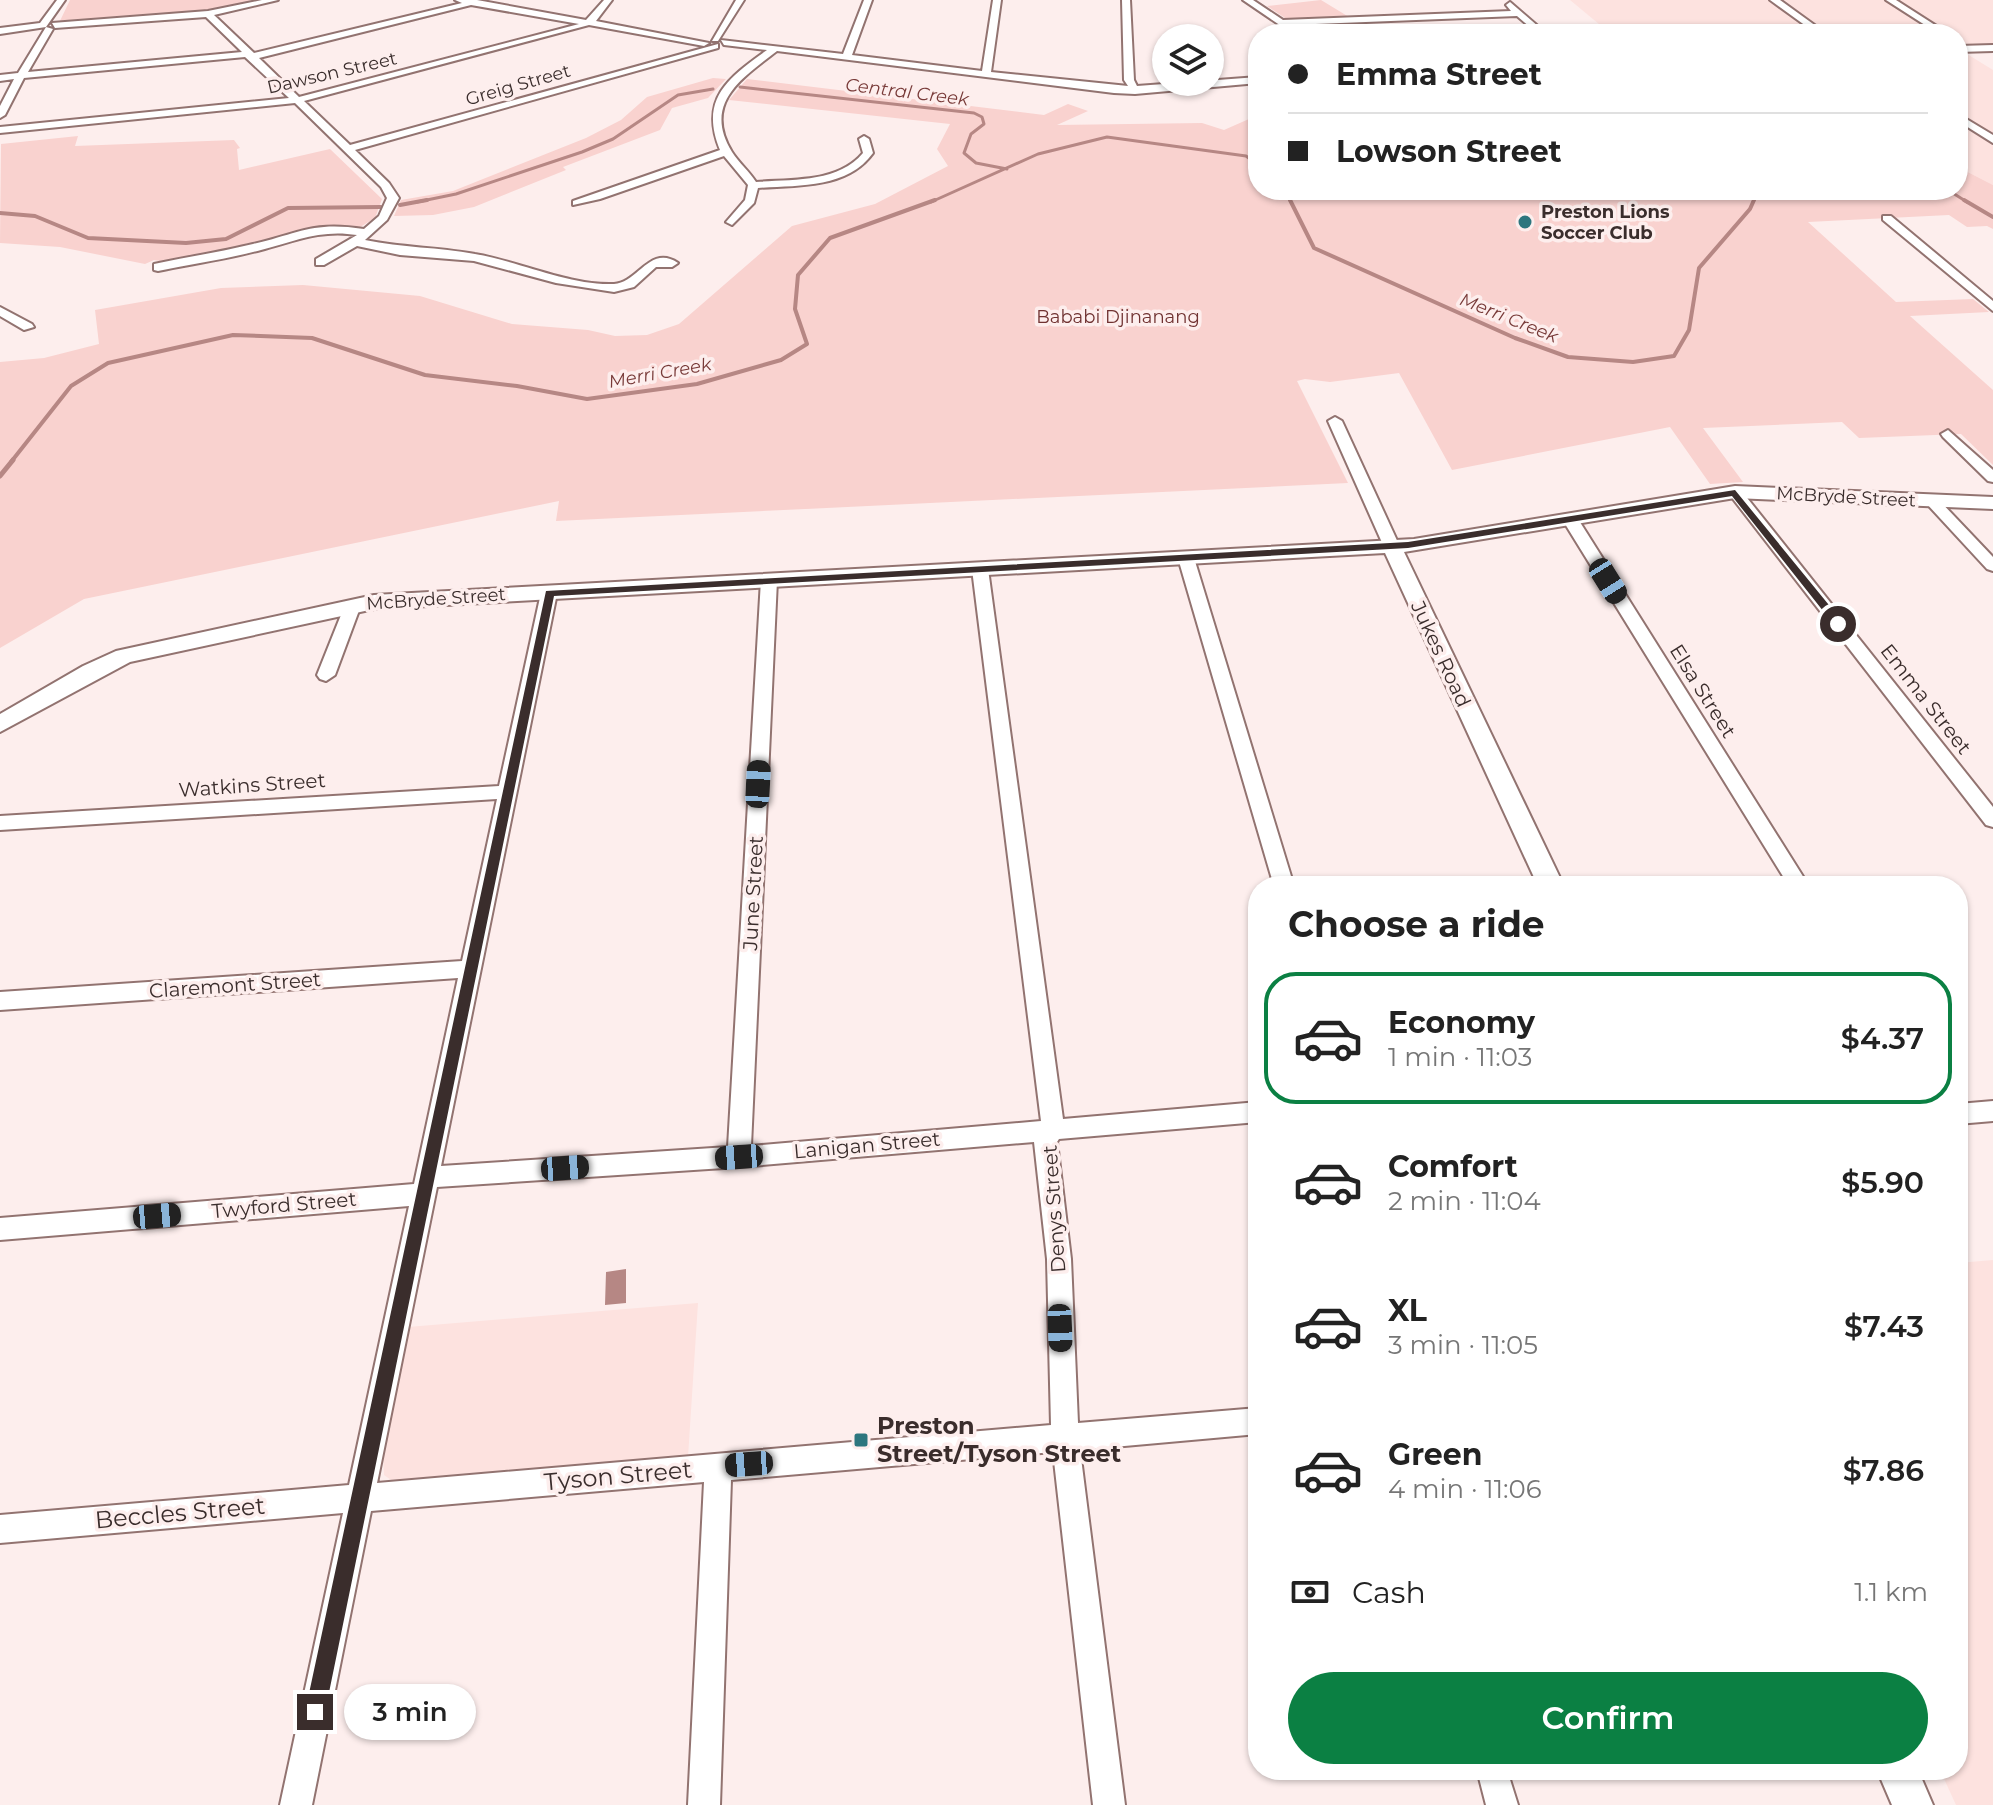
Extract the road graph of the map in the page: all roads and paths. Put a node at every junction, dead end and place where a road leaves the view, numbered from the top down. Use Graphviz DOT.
graph roads {
  1 [pos="61,0"];
  2 [pos="274,0"];
  3 [pos="608,0"];
  4 [pos="740,0"];
  5 [pos="868,0"];
  6 [pos="997,0"];
  7 [pos="1126,0"];
  8 [pos="1247,0"];
  9 [pos="1504,0"];
  10 [pos="1774,0"];
  11 [pos="1890,0"];
  12 [pos="467,1"];
  13 [pos="1518,13"];
  14 [pos="208,14"];
  15 [pos="590,22"];
  16 [pos="1281,23"];
  17 [pos="1531,24"];
  18 [pos="1809,24"];
  19 [pos="1929,24"];
  20 [pos="46,27"];
  21 [pos="2,31"];
  22 [pos="715,42"];
  23 [pos="1993,48"];
  24 [pos="1968,49"];
  25 [pos="773,50"];
  26 [pos="248,56"];
  27 [pos="846,58"];
  28 [pos="986,74"];
  29 [pos="21,76"];
  30 [pos="0,78"];
  31 [pos="1248,81"];
  32 [pos="1134,89"];
  33 [pos="297,100"];
  34 [pos="0,115"];
  35 [pos="1968,124"];
  36 [pos="0,130"];
  37 [pos="864,139"];
  38 [pos="1993,140"];
  39 [pos="349,149"];
  40 [pos="726,152"];
  41 [pos="753,185"];
  42 [pos="577,203"];
  43 [pos="1887,218"];
  44 [pos="732,222"];
  45 [pos="361,238"];
  46 [pos="320,262"];
  47 [pos="672,263"];
  48 [pos="158,267"];
  49 [pos="1993,307"];
  50 [pos="0,311"];
  51 [pos="28,327"];
  52 [pos="1335,421"];
  53 [pos="1948,434"];
  54 [pos="1993,478"];
  55 [pos="1735,492"];
  56 [pos="1932,501"];
  57 [pos="1993,503"];
  58 [pos="1570,519"];
  59 [pos="1392,547"];
  60 [pos="1186,558"];
  61 [pos="1993,566"];
  62 [pos="980,569"];
  63 [pos="769,580"];
  64 [pos="549,593"];
  65 [pos="353,605"];
  66 [pos="326,675"];
  67 [pos="0,724"];
  68 [pos="507,792"];
  69 [pos="1993,820"];
  70 [pos="0,823"];
  71 [pos="1281,876"];
  72 [pos="1546,876"];
  73 [pos="1793,876"];
  74 [pos="470,969"];
  75 [pos="0,1001"];
  76 [pos="1993,1111"];
  77 [pos="1248,1113"];
  78 [pos="1968,1113"];
  79 [pos="1053,1128"];
  80 [pos="739,1157"];
  81 [pos="426,1185"];
  82 [pos="0,1229"];
  83 [pos="1248,1422"];
  84 [pos="1065,1438"];
  85 [pos="718,1467"];
  86 [pos="360,1498"];
  87 [pos="0,1529"];
  88 [pos="1495,1780"];
  89 [pos="1902,1780"];
  90 [pos="296,1805"];
  91 [pos="704,1805"];
  92 [pos="1109,1805"];
  93 [pos="1502,1805"];
  94 [pos="1913,1805"];
  1 -- 20 [label="street"];
  2 -- 14 [label="street"];
  3 -- 15 [label="street"];
  4 -- 22 [label="street"];
  5 -- 27 [label="street"];
  6 -- 28 [label="street"];
  7 -- 32 [label="street"];
  8 -- 16 [label="street"];
  9 -- 13 [label="street"];
  10 -- 18 [label="street"];
  11 -- 19 [label="street"];
  12 -- 15 [label="street"];
  12 -- 26 [label="street"];
  13 -- 16 [label="street"];
  13 -- 17 [label="street"];
  14 -- 20 [label="street"];
  14 -- 26 [label="street"];
  15 -- 22 [label="street"];
  15 -- 33 [label="street, Dawson Street"];
  20 -- 21 [label="street"];
  20 -- 29 [label="street"];
  22 -- 25 [label="street"];
  22 -- 39 [label="street, Greig Street"];
  23 -- 24 [label="street"];
  25 -- 27 [label="street"];
  25 -- 40 [label="street"];
  26 -- 29 [label="street"];
  26 -- 33 [label="street"];
  27 -- 28 [label="street"];
  28 -- 32 [label="street"];
  29 -- 30 [label="street"];
  29 -- 34 [label="street"];
  31 -- 32 [label="street"];
  33 -- 36 [label="street, Dawson Street"];
  33 -- 39 [label="street"];
  35 -- 38 [label="street"];
  37 -- 41 [label="street"];
  39 -- 45 [label="street"];
  40 -- 41 [label="street"];
  40 -- 42 [label="street"];
  41 -- 44 [label="street"];
  43 -- 49 [label="street"];
  45 -- 46 [label="street"];
  45 -- 47 [label="street"];
  45 -- 48 [label="street"];
  50 -- 51 [label="street"];
  52 -- 59 [label="street, Jukes Road"];
  53 -- 54 [label="street"];
  55 -- 56 [label="street, McBryde Street"];
  55 -- 58 [label="street, McBryde Street"];
  55 -- 69 [label="street, Emma Street"];
  56 -- 57 [label="street, McBryde Street"];
  56 -- 61 [label="street"];
  58 -- 59 [label="street, McBryde Street"];
  58 -- 73 [label="street, Elsa Street"];
  59 -- 60 [label="street, McBryde Street"];
  59 -- 72 [label="street, Jukes Road"];
  60 -- 62 [label="street, McBryde Street"];
  60 -- 71 [label="street"];
  62 -- 63 [label="street, McBryde Street"];
  62 -- 79 [label="street, Denys Street"];
  63 -- 64 [label="street, McBryde Street"];
  63 -- 80 [label="street, June Street"];
  64 -- 65 [label="street, McBryde Street"];
  64 -- 68 [label="street"];
  65 -- 66 [label="street"];
  65 -- 67 [label="street, McBryde Street"];
  68 -- 70 [label="street, Watkins Street"];
  68 -- 74 [label="street"];
  74 -- 75 [label="street, Claremont Street"];
  74 -- 81 [label="street"];
  76 -- 78 [label="street"];
  77 -- 79 [label="street, Lanigan Street"];
  79 -- 80 [label="street, Lanigan Street"];
  79 -- 84 [label="street, Denys Street"];
  80 -- 81 [label="street, Lanigan Street"];
  81 -- 82 [label="street, Twyford Street"];
  81 -- 86 [label="street"];
  83 -- 84 [label="street, Tyson Street"];
  84 -- 85 [label="street, Tyson Street"];
  84 -- 92 [label="street, Denys Street"];
  85 -- 86 [label="street, Tyson Street"];
  85 -- 91 [label="street"];
  86 -- 87 [label="street, Beccles Street"];
  86 -- 90 [label="street"];
  88 -- 93 [label="street"];
  89 -- 94 [label="street"];
}
